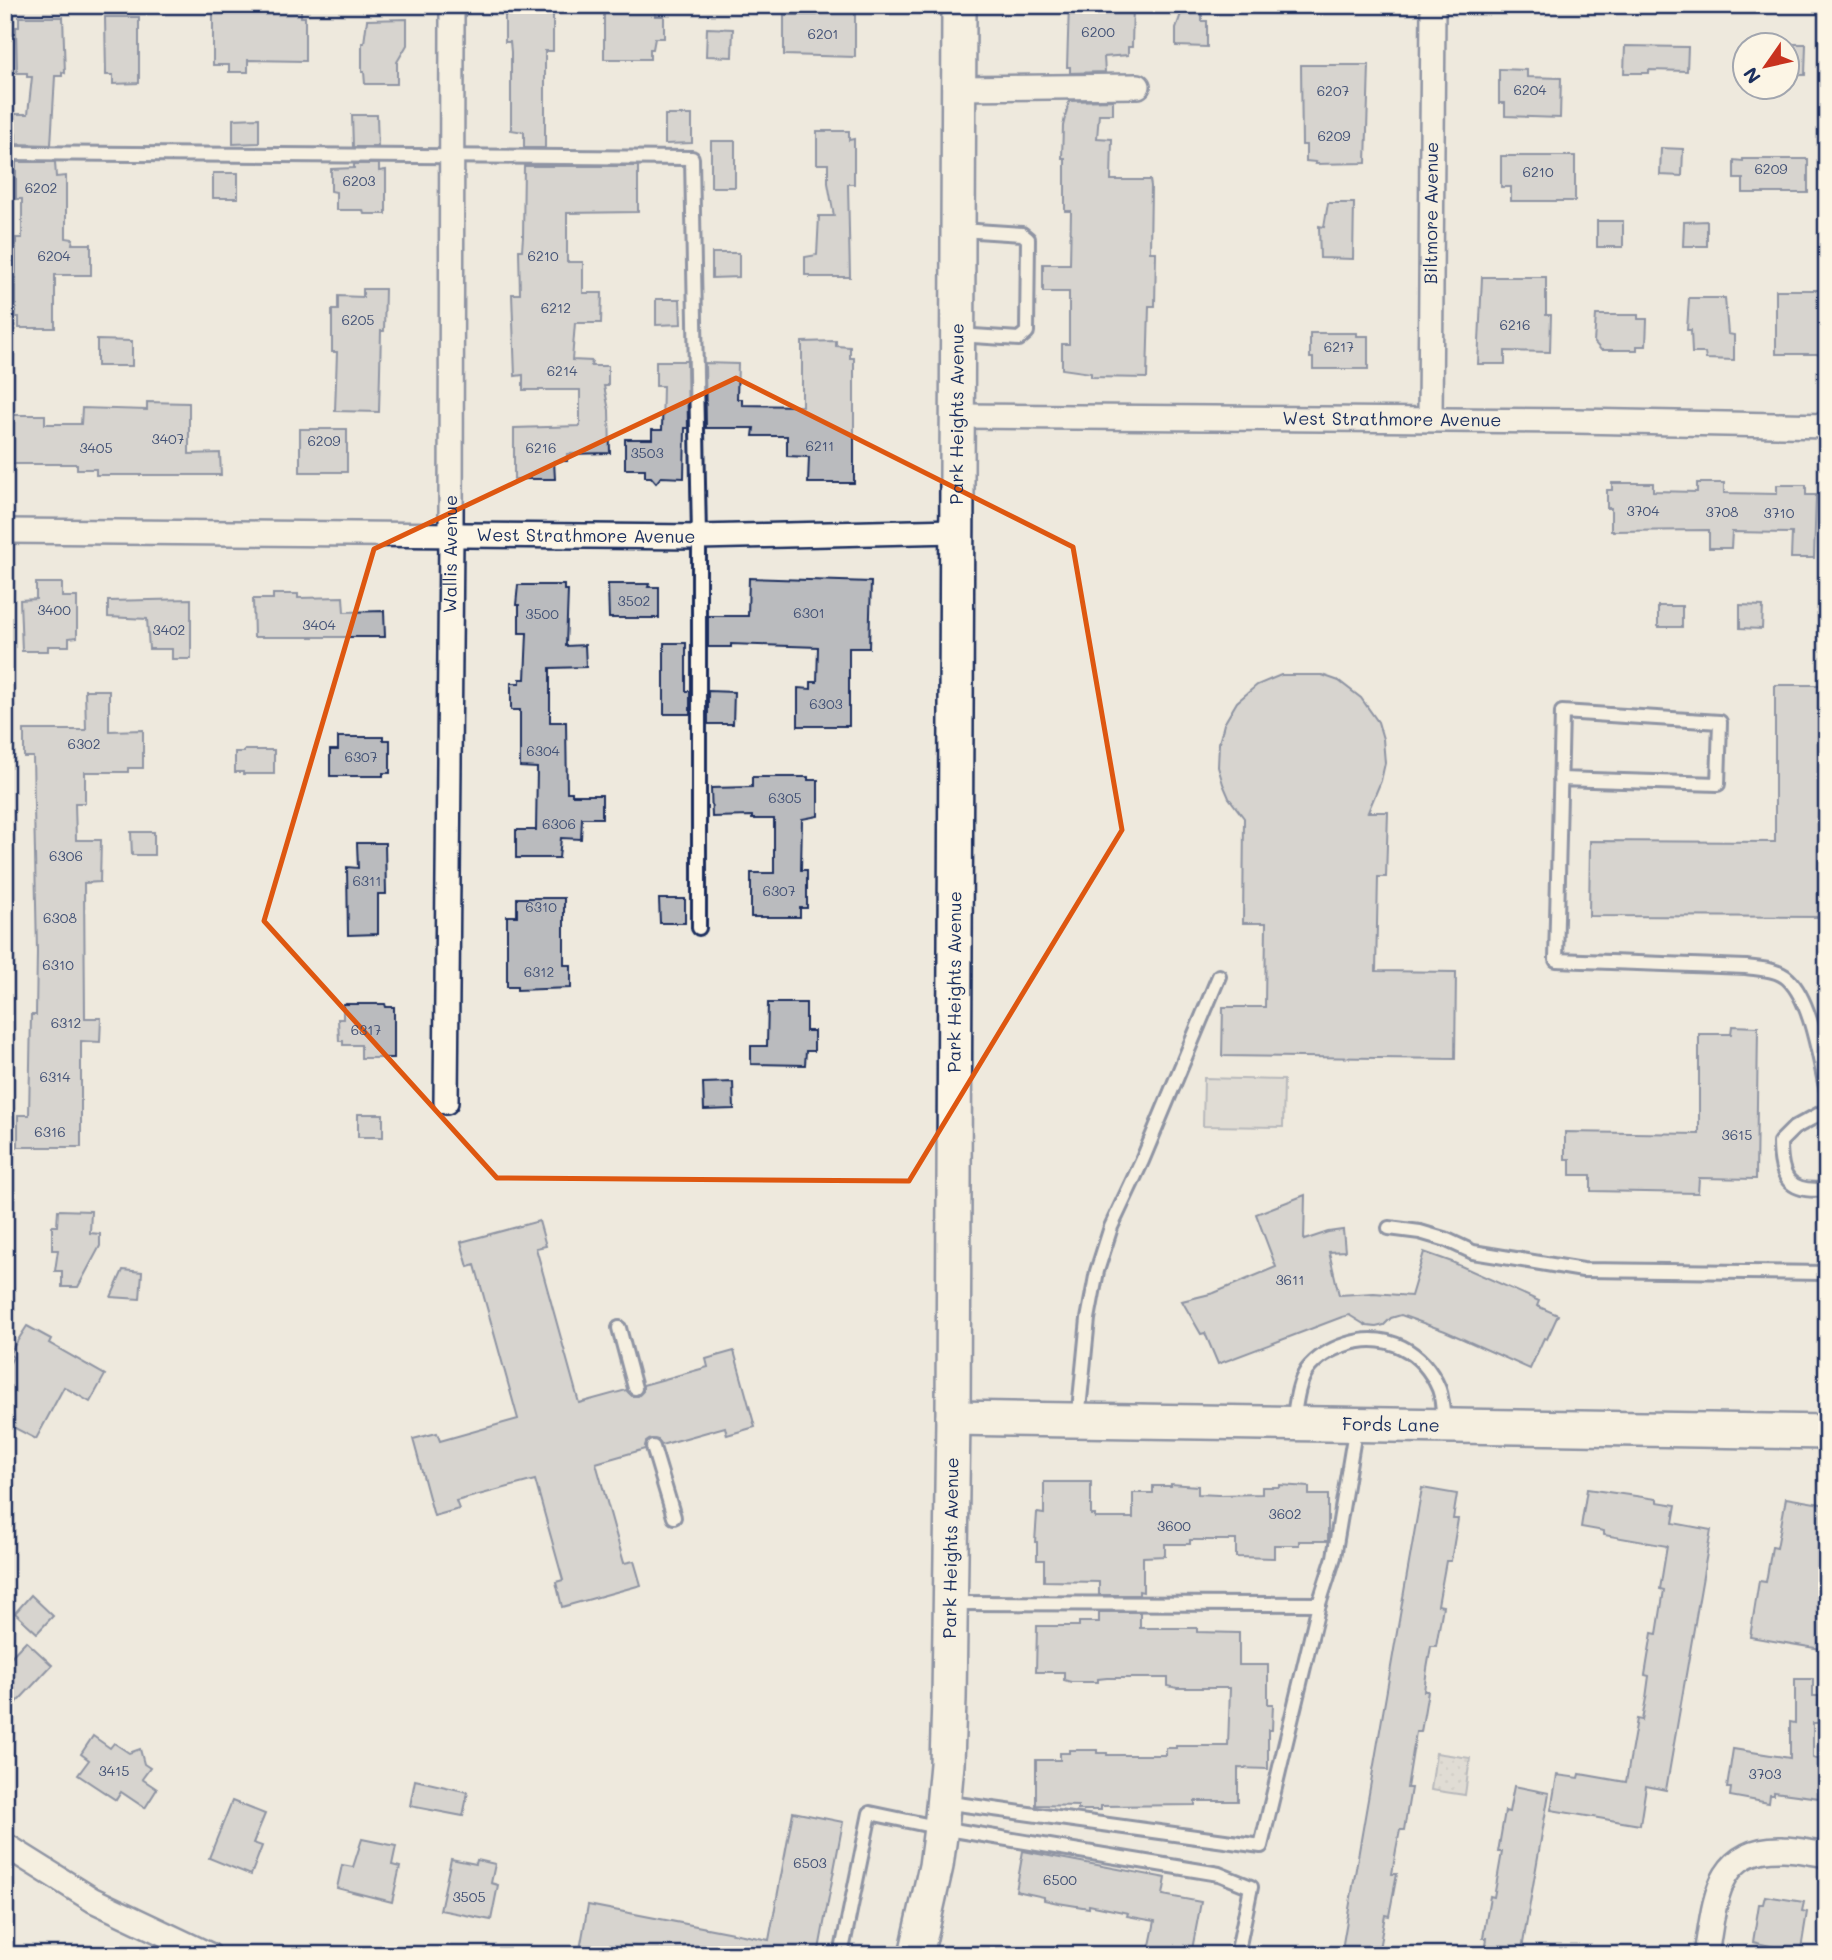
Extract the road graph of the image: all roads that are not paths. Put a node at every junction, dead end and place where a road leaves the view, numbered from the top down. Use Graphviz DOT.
graph roads {
  1 [pos="452,5"];
  2 [pos="959,5"];
  3 [pos="1433,5"];
  4 [pos="1138,86"];
  5 [pos="959,88"];
  6 [pos="5,153"];
  7 [pos="452,155"];
  8 [pos="958,230"];
  9 [pos="958,335"];
  10 [pos="958,416"];
  11 [pos="1430,419"];
  12 [pos="1827,426"];
  13 [pos="5,531"];
  14 [pos="956,531"];
  15 [pos="451,536"];
  16 [pos="699,537"];
  17 [pos="1560,779"];
  18 [pos="699,928"];
  19 [pos="1219,976"];
  20 [pos="1827,1091"];
  21 [pos="446,1102"];
  22 [pos="1827,1110"];
  23 [pos="1827,1189"];
  24 [pos="1389,1228"];
  25 [pos="1827,1273"];
  26 [pos="619,1328"];
  27 [pos="635,1388"];
  28 [pos="953,1418"];
  29 [pos="1078,1420"];
  30 [pos="1292,1424"];
  31 [pos="1356,1425"];
  32 [pos="1444,1426"];
  33 [pos="1827,1432"];
  34 [pos="653,1447"];
  35 [pos="674,1517"];
  36 [pos="950,1603"];
  37 [pos="1319,1605"];
  38 [pos="942,1815"];
  39 [pos="5,1845"];
  40 [pos="1827,1854"];
  41 [pos="209,1955"];
  42 [pos="841,1955"];
  43 [pos="916,1955"];
  44 [pos="1237,1955"];
  45 [pos="1706,1955"];
  1 -- 7 [label="street, Wallis Avenue"];
  2 -- 5 [label="main road, Park Heights Avenue"];
  3 -- 11 [label="street, Biltmore Avenue"];
  4 -- 5 [label="street"];
  5 -- 8 [label="main road, Park Heights Avenue"];
  6 -- 7 [label="lane"];
  7 -- 15 [label="street, Wallis Avenue"];
  7 -- 16 [label="lane"];
  8 -- 9 [label="main road, Park Heights Avenue"];
  8 -- 9 [label="lane"];
  9 -- 10 [label="main road, Park Heights Avenue"];
  10 -- 11 [label="street, West Strathmore Avenue"];
  10 -- 14 [label="main road, Park Heights Avenue"];
  11 -- 12 [label="street, West Strathmore Avenue"];
  13 -- 15 [label="street, West Strathmore Avenue"];
  14 -- 16 [label="street, West Strathmore Avenue"];
  14 -- 28 [label="main road, Park Heights Avenue"];
  15 -- 16 [label="street, West Strathmore Avenue"];
  15 -- 21 [label="street, Wallis Avenue"];
  16 -- 18 [label="lane"];
  17 -- 17 [label="lane"];
  17 -- 20 [label="lane"];
  19 -- 29 [label="lane"];
  22 -- 23 [label="lane"];
  24 -- 25 [label="lane"];
  26 -- 27 [label="lane"];
  28 -- 29 [label="main road, Fords Lane"];
  28 -- 36 [label="main road, Park Heights Avenue"];
  29 -- 30 [label="main road, Fords Lane"];
  30 -- 31 [label="main road, Fords Lane"];
  30 -- 32 [label="lane"];
  31 -- 32 [label="main road, Fords Lane"];
  31 -- 37 [label="lane"];
  32 -- 33 [label="main road, Fords Lane"];
  34 -- 35 [label="lane"];
  36 -- 37 [label="lane"];
  36 -- 38 [label="main road, Park Heights Avenue"];
  37 -- 38 [label="lane"];
  38 -- 42 [label="lane"];
  38 -- 43 [label="main road, Park Heights Avenue"];
  38 -- 44 [label="lane"];
  39 -- 41 [label="street"];
  40 -- 45 [label="street"];
}
